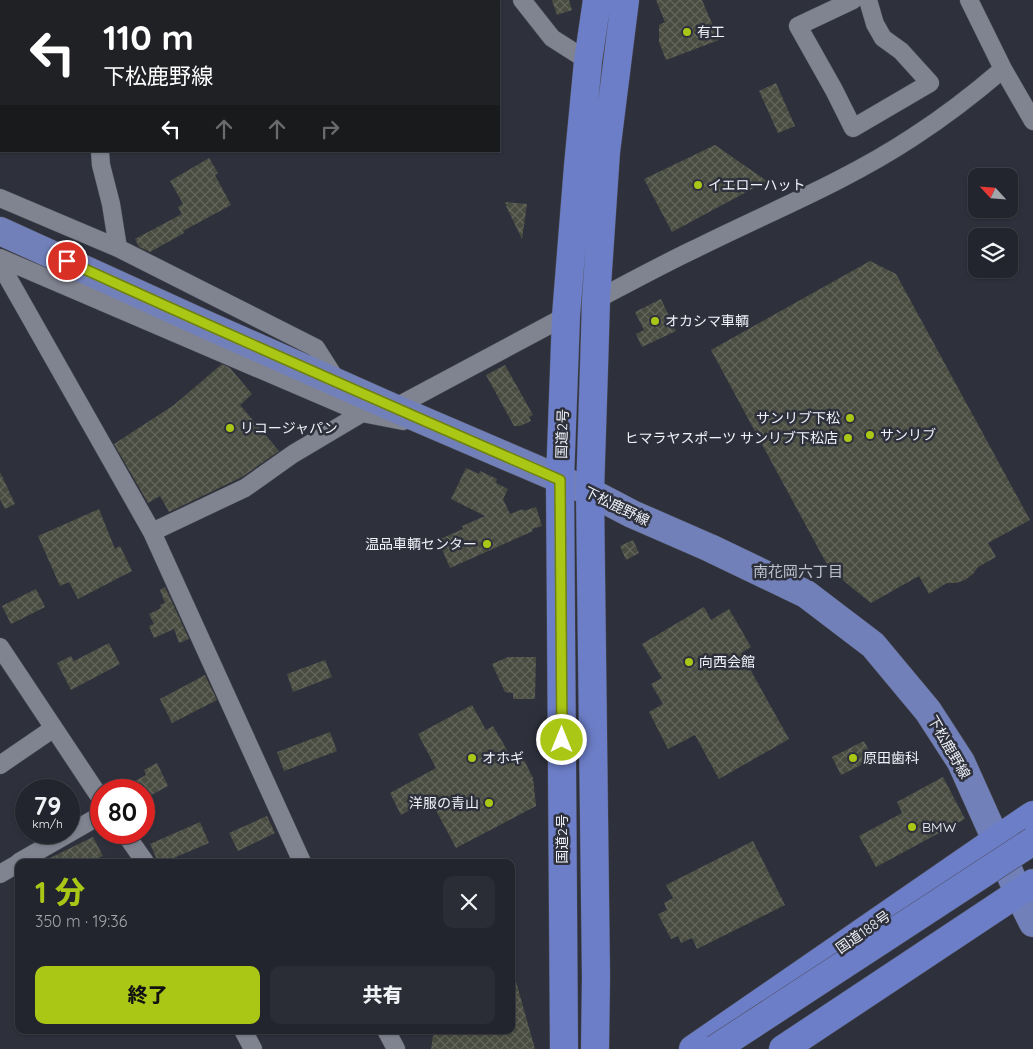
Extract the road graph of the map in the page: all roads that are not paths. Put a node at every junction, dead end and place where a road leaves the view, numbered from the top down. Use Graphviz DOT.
graph roads {
  1 [pos="522,0"];
  2 [pos="597,0"];
  3 [pos="625,0"];
  4 [pos="853,0"];
  5 [pos="868,0"];
  6 [pos="969,0"];
  7 [pos="588,61"];
  8 [pos="1003,69"];
  9 [pos="1033,121"];
  10 [pos="100,152"];
  11 [pos="0,198"];
  12 [pos="0,231"];
  13 [pos="118,248"];
  14 [pos="0,258"];
  15 [pos="0,264"];
  16 [pos="6,289"];
  17 [pos="596,300"];
  18 [pos="566,316"];
  19 [pos="339,383"];
  20 [pos="394,408"];
  21 [pos="362,413"];
  22 [pos="440,428"];
  23 [pos="560,480"];
  24 [pos="590,492"];
  25 [pos="152,532"];
  26 [pos="0,647"];
  27 [pos="54,728"];
  28 [pos="0,765"];
  29 [pos="90,782"];
  30 [pos="1033,815"];
  31 [pos="90,821"];
  32 [pos="996,840"];
  33 [pos="1033,841"];
  34 [pos="132,844"];
  35 [pos="26,859"];
  36 [pos="143,859"];
  37 [pos="299,859"];
  38 [pos="15,865"];
  39 [pos="0,874"];
  40 [pos="1026,888"];
  41 [pos="1033,923"];
  42 [pos="596,977"];
  43 [pos="245,1034"];
  44 [pos="388,1034"];
  45 [pos="253,1049"];
  46 [pos="396,1049"];
  47 [pos="564,1049"];
  48 [pos="595,1049"];
  49 [pos="613,1049"];
  50 [pos="693,1049"];
  51 [pos="715,1049"];
  52 [pos="783,1049"];
  1 -- 7 [label="street"];
  2 -- 7 [label="highway, 国道2号"];
  3 -- 17 [label="highway"];
  4 -- 5 [label="street"];
  6 -- 8 [label="street"];
  7 -- 18 [label="highway, 国道2号"];
  8 -- 9 [label="street"];
  8 -- 17 [label="street"];
  10 -- 13 [label="street"];
  11 -- 13 [label="street"];
  12 -- 19 [label="main road, 下松鹿野線"];
  13 -- 19 [label="street"];
  14 -- 21 [label="street"];
  15 -- 16 [label="street"];
  16 -- 25 [label="street"];
  17 -- 24 [label="highway"];
  18 -- 20 [label="street"];
  18 -- 23 [label="highway, 国道2号"];
  19 -- 20 [label="main road, 下松鹿野線"];
  20 -- 22 [label="main road, 下松鹿野線"];
  21 -- 22 [label="street"];
  21 -- 25 [label="street"];
  22 -- 23 [label="main road, 下松鹿野線"];
  23 -- 24 [label="main road, 下松鹿野線"];
  23 -- 47 [label="highway, 国道2号"];
  24 -- 32 [label="main road, 下松鹿野線"];
  24 -- 42 [label="highway"];
  25 -- 37 [label="street"];
  26 -- 27 [label="street"];
  27 -- 28 [label="street"];
  27 -- 29 [label="street"];
  30 -- 32 [label="highway, 国道188号"];
  31 -- 35 [label="street"];
  32 -- 40 [label="main road, 下松鹿野線"];
  32 -- 50 [label="highway, 国道188号"];
  33 -- 51 [label="highway, 国道188号, bridge"];
  34 -- 36 [label="street"];
  38 -- 39 [label="street"];
  40 -- 41 [label="main road, 下松鹿野線"];
  40 -- 52 [label="highway"];
  42 -- 48 [label="highway"];
  42 -- 49 [label="highway"];
  43 -- 45 [label="street"];
  44 -- 46 [label="street"];
}
